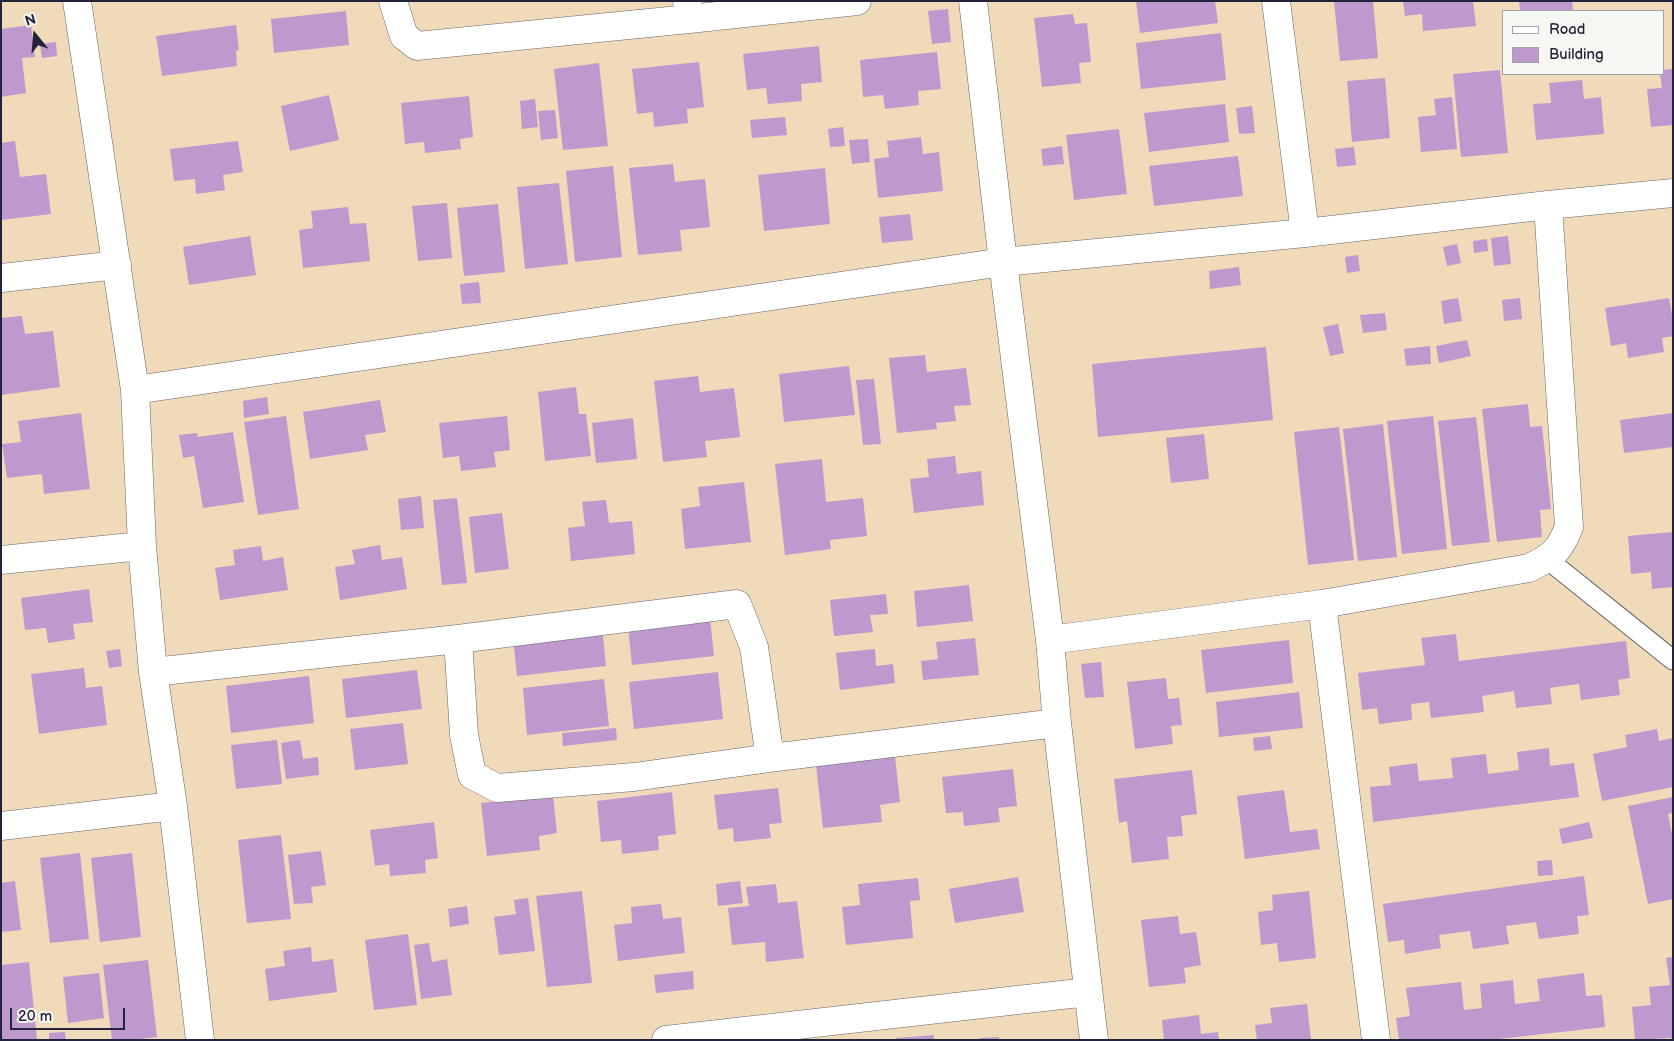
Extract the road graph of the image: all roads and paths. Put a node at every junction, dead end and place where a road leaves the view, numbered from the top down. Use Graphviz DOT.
graph roads {
  1 [pos="77,1"];
  2 [pos="393,1"];
  3 [pos="857,1"];
  4 [pos="973,1"];
  5 [pos="1276,1"];
  6 [pos="688,10"];
  7 [pos="1673,193"];
  8 [pos="1548,205"];
  9 [pos="1305,233"];
  10 [pos="1003,262"];
  11 [pos="118,265"];
  12 [pos="1,278"];
  13 [pos="135,390"];
  14 [pos="142,546"];
  15 [pos="1547,559"];
  16 [pos="1,560"];
  17 [pos="1322,604"];
  18 [pos="458,639"];
  19 [pos="1050,640"];
  20 [pos="1673,660"];
  21 [pos="153,672"];
  22 [pos="1057,723"];
  23 [pos="770,758"];
  24 [pos="174,806"];
  25 [pos="1,826"];
  26 [pos="1088,992"];
  27 [pos="200,1040"];
  28 [pos="666,1040"];
  29 [pos="1094,1040"];
  30 [pos="1376,1040"];
  1 -- 11 [label="street"];
  2 -- 6 [label="street"];
  3 -- 6 [label="street"];
  4 -- 10 [label="street"];
  5 -- 9 [label="street"];
  7 -- 8 [label="street"];
  8 -- 9 [label="street"];
  8 -- 15 [label="street"];
  9 -- 10 [label="street"];
  10 -- 13 [label="street"];
  10 -- 19 [label="street"];
  11 -- 12 [label="street"];
  11 -- 13 [label="street"];
  13 -- 14 [label="street"];
  14 -- 16 [label="street"];
  14 -- 21 [label="street"];
  15 -- 17 [label="street"];
  15 -- 20 [label="lane"];
  17 -- 19 [label="street"];
  17 -- 30 [label="street"];
  18 -- 21 [label="street"];
  18 -- 23 [label="street"];
  18 -- 23 [label="street"];
  19 -- 22 [label="street"];
  21 -- 24 [label="street"];
  22 -- 23 [label="street"];
  22 -- 26 [label="street"];
  24 -- 25 [label="street"];
  24 -- 27 [label="street"];
  26 -- 28 [label="street"];
  26 -- 29 [label="street"];
}
